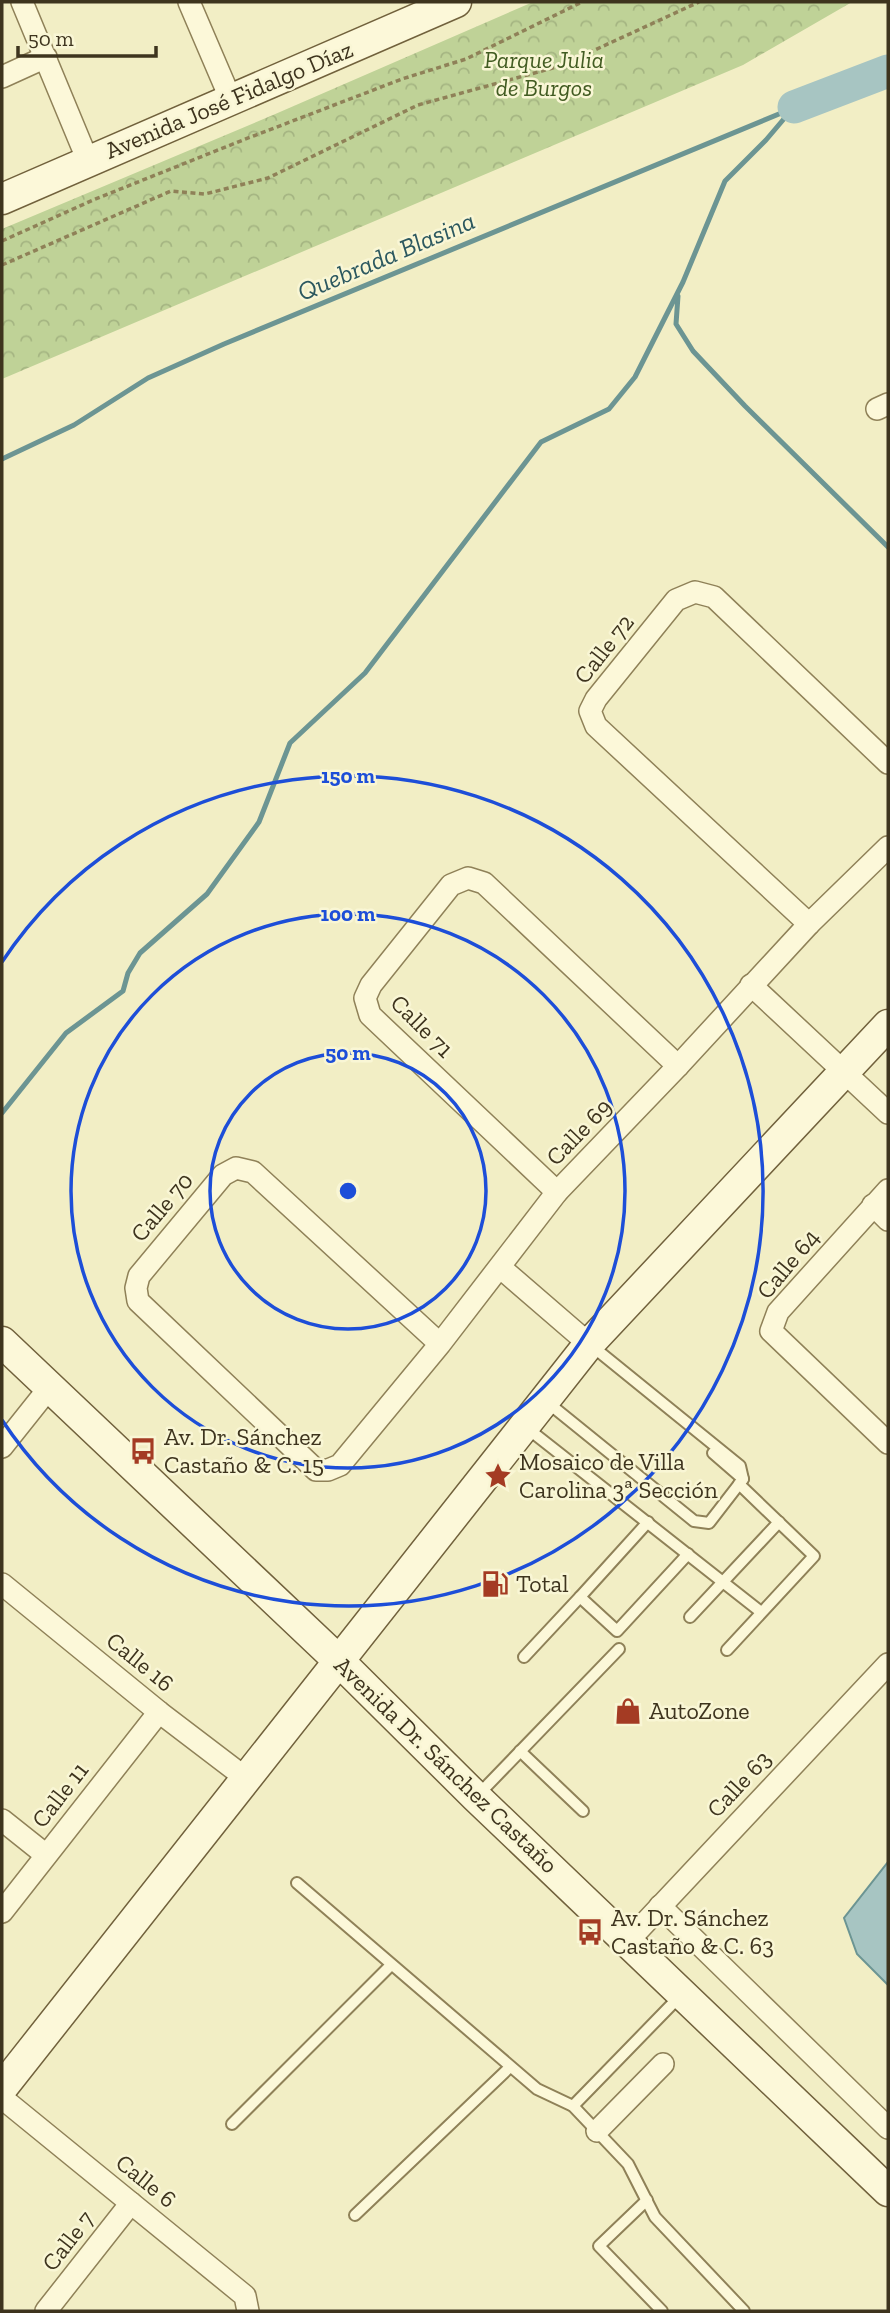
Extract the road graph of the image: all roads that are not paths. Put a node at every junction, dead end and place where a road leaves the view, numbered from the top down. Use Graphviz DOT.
graph roads {
  1 [pos="22,2"];
  2 [pos="189,2"];
  3 [pos="456,2"];
  4 [pos="46,57"];
  5 [pos="2,77"];
  6 [pos="231,100"];
  7 [pos="88,161"];
  8 [pos="2,199"];
  9 [pos="888,763"];
  10 [pos="888,847"];
  11 [pos="809,924"];
  12 [pos="751,985"];
  13 [pos="888,1025"];
  14 [pos="678,1066"];
  15 [pos="844,1072"];
  16 [pos="888,1113"];
  17 [pos="557,1192"];
  18 [pos="883,1205"];
  19 [pos="501,1268"];
  20 [pos="2,1342"];
  21 [pos="589,1344"];
  22 [pos="440,1345"];
  23 [pos="49,1388"];
  24 [pos="545,1401"];
  25 [pos="525,1427"];
  26 [pos="888,1443"];
  27 [pos="2,1447"];
  28 [pos="328,1470"];
  29 [pos="741,1481"];
  30 [pos="648,1522"];
  31 [pos="779,1522"];
  32 [pos="688,1554"];
  33 [pos="723,1581"];
  34 [pos="2,1584"];
  35 [pos="580,1597"];
  36 [pos="761,1612"];
  37 [pos="690,1617"];
  38 [pos="619,1649"];
  39 [pos="727,1650"];
  40 [pos="524,1657"];
  41 [pos="340,1662"];
  42 [pos="888,1664"];
  43 [pos="159,1712"];
  44 [pos="520,1751"];
  45 [pos="247,1779"];
  46 [pos="476,1797"];
  47 [pos="583,1811"];
  48 [pos="2,1819"];
  49 [pos="46,1855"];
  50 [pos="296,1884"];
  51 [pos="660,1906"];
  52 [pos="2,1912"];
  53 [pos="628,1941"];
  54 [pos="391,1965"];
  55 [pos="683,1993"];
  56 [pos="663,2064"];
  57 [pos="510,2067"];
  58 [pos="2,2088"];
  59 [pos="2,2098"];
  60 [pos="573,2106"];
  61 [pos="232,2124"];
  62 [pos="888,2127"];
  63 [pos="597,2132"];
  64 [pos="888,2191"];
  65 [pos="647,2200"];
  66 [pos="131,2203"];
  67 [pos="355,2215"];
  68 [pos="46,2311"];
  69 [pos="248,2311"];
  70 [pos="662,2311"];
  71 [pos="744,2311"];
  1 -- 4 [label="street"];
  2 -- 6 [label="street"];
  3 -- 6 [label="street, Avenida José Fidalgo Díaz"];
  4 -- 5 [label="street"];
  4 -- 7 [label="street"];
  6 -- 7 [label="street, Avenida José Fidalgo Díaz"];
  7 -- 8 [label="street, Avenida José Fidalgo Díaz"];
  9 -- 11 [label="street, Calle 72"];
  10 -- 11 [label="street, Calle 69"];
  11 -- 12 [label="street, Calle 69"];
  12 -- 14 [label="street, Calle 69"];
  12 -- 15 [label="street"];
  13 -- 15 [label="street"];
  14 -- 17 [label="street, Calle 69"];
  14 -- 17 [label="street, Calle 71"];
  15 -- 16 [label="street"];
  15 -- 21 [label="street"];
  17 -- 19 [label="street, Calle 69"];
  18 -- 26 [label="street, Calle 64"];
  19 -- 21 [label="street"];
  19 -- 22 [label="street, Calle 69"];
  20 -- 23 [label="street, Avenida Dr. Sánchez Castaño"];
  21 -- 24 [label="street"];
  21 -- 29 [label="lane"];
  22 -- 28 [label="street, Calle 69"];
  22 -- 28 [label="street, Calle 70"];
  23 -- 27 [label="street"];
  23 -- 41 [label="street, Avenida Dr. Sánchez Castaño"];
  24 -- 25 [label="street"];
  24 -- 29 [label="lane"];
  25 -- 30 [label="lane"];
  25 -- 41 [label="street"];
  29 -- 31 [label="lane"];
  30 -- 32 [label="lane"];
  30 -- 35 [label="lane"];
  31 -- 33 [label="lane"];
  31 -- 36 [label="lane"];
  32 -- 33 [label="lane"];
  32 -- 35 [label="lane"];
  33 -- 36 [label="lane"];
  33 -- 37 [label="lane"];
  34 -- 43 [label="street, Calle 16"];
  35 -- 40 [label="lane"];
  36 -- 39 [label="lane"];
  38 -- 44 [label="lane"];
  41 -- 45 [label="street"];
  41 -- 46 [label="street, Avenida Dr. Sánchez Castaño"];
  42 -- 51 [label="street, Calle 63"];
  43 -- 45 [label="street, Calle 16"];
  43 -- 49 [label="street, Calle 11"];
  44 -- 46 [label="lane"];
  44 -- 47 [label="lane"];
  45 -- 58 [label="street"];
  46 -- 53 [label="street, Avenida Dr. Sánchez Castaño"];
  48 -- 49 [label="street"];
  49 -- 52 [label="street, Calle 11"];
  50 -- 54 [label="lane"];
  51 -- 53 [label="street, Calle 63"];
  51 -- 62 [label="street"];
  53 -- 55 [label="street, Avenida Dr. Sánchez Castaño"];
  54 -- 57 [label="lane"];
  54 -- 61 [label="lane"];
  55 -- 60 [label="lane"];
  55 -- 64 [label="street, Avenida Dr. Sánchez Castaño"];
  56 -- 63 [label="street"];
  57 -- 60 [label="lane"];
  57 -- 67 [label="lane"];
  59 -- 66 [label="street, Calle 6"];
  60 -- 63 [label="lane"];
  63 -- 65 [label="lane"];
  65 -- 70 [label="lane"];
  65 -- 71 [label="lane"];
  66 -- 68 [label="street, Calle 7"];
  66 -- 69 [label="street, Calle 6"];
}
